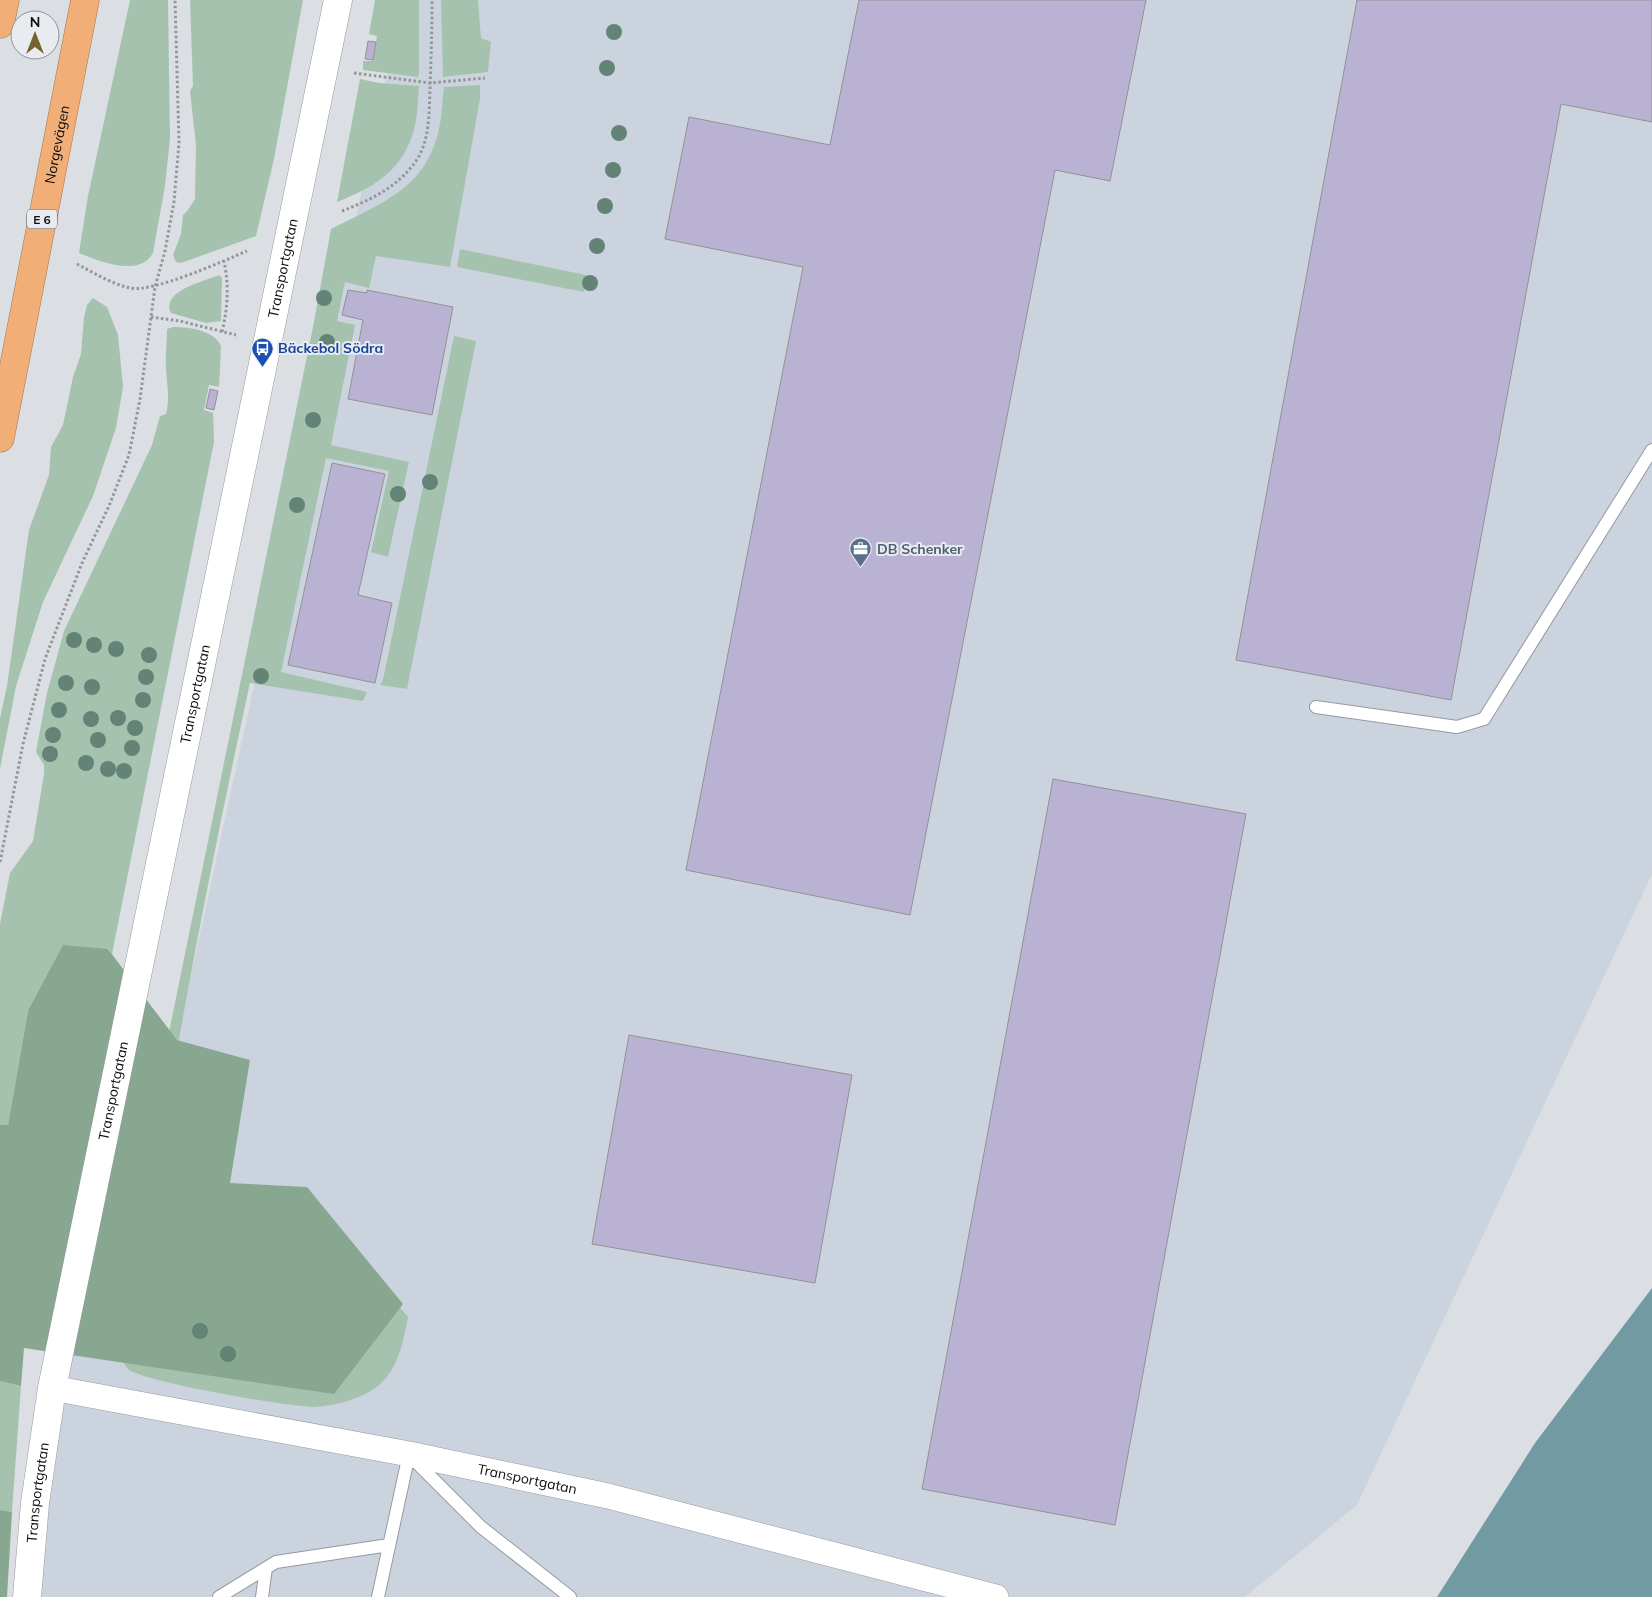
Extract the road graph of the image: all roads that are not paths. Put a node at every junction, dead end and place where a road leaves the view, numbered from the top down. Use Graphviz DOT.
graph roads {
  1 [pos="4,0"];
  2 [pos="85,0"];
  3 [pos="338,0"];
  4 [pos="0,24"];
  5 [pos="0,438"];
  6 [pos="1652,450"];
  7 [pos="1316,706"];
  8 [pos="52,1388"];
  9 [pos="409,1454"];
  10 [pos="390,1545"];
  11 [pos="266,1568"];
  12 [pos="27,1597"];
  13 [pos="219,1597"];
  14 [pos="262,1597"];
  15 [pos="378,1597"];
  16 [pos="570,1597"];
  17 [pos="996,1597"];
  1 -- 4 [label="highway"];
  2 -- 5 [label="highway, Norgevägen / E 6"];
  3 -- 8 [label="street, Transportgatan"];
  6 -- 7 [label="lane"];
  8 -- 9 [label="street, Transportgatan"];
  8 -- 12 [label="street, Transportgatan"];
  9 -- 10 [label="lane"];
  9 -- 16 [label="lane"];
  9 -- 17 [label="street, Transportgatan"];
  10 -- 11 [label="lane"];
  10 -- 15 [label="lane"];
  11 -- 13 [label="lane"];
  11 -- 14 [label="lane"];
}
